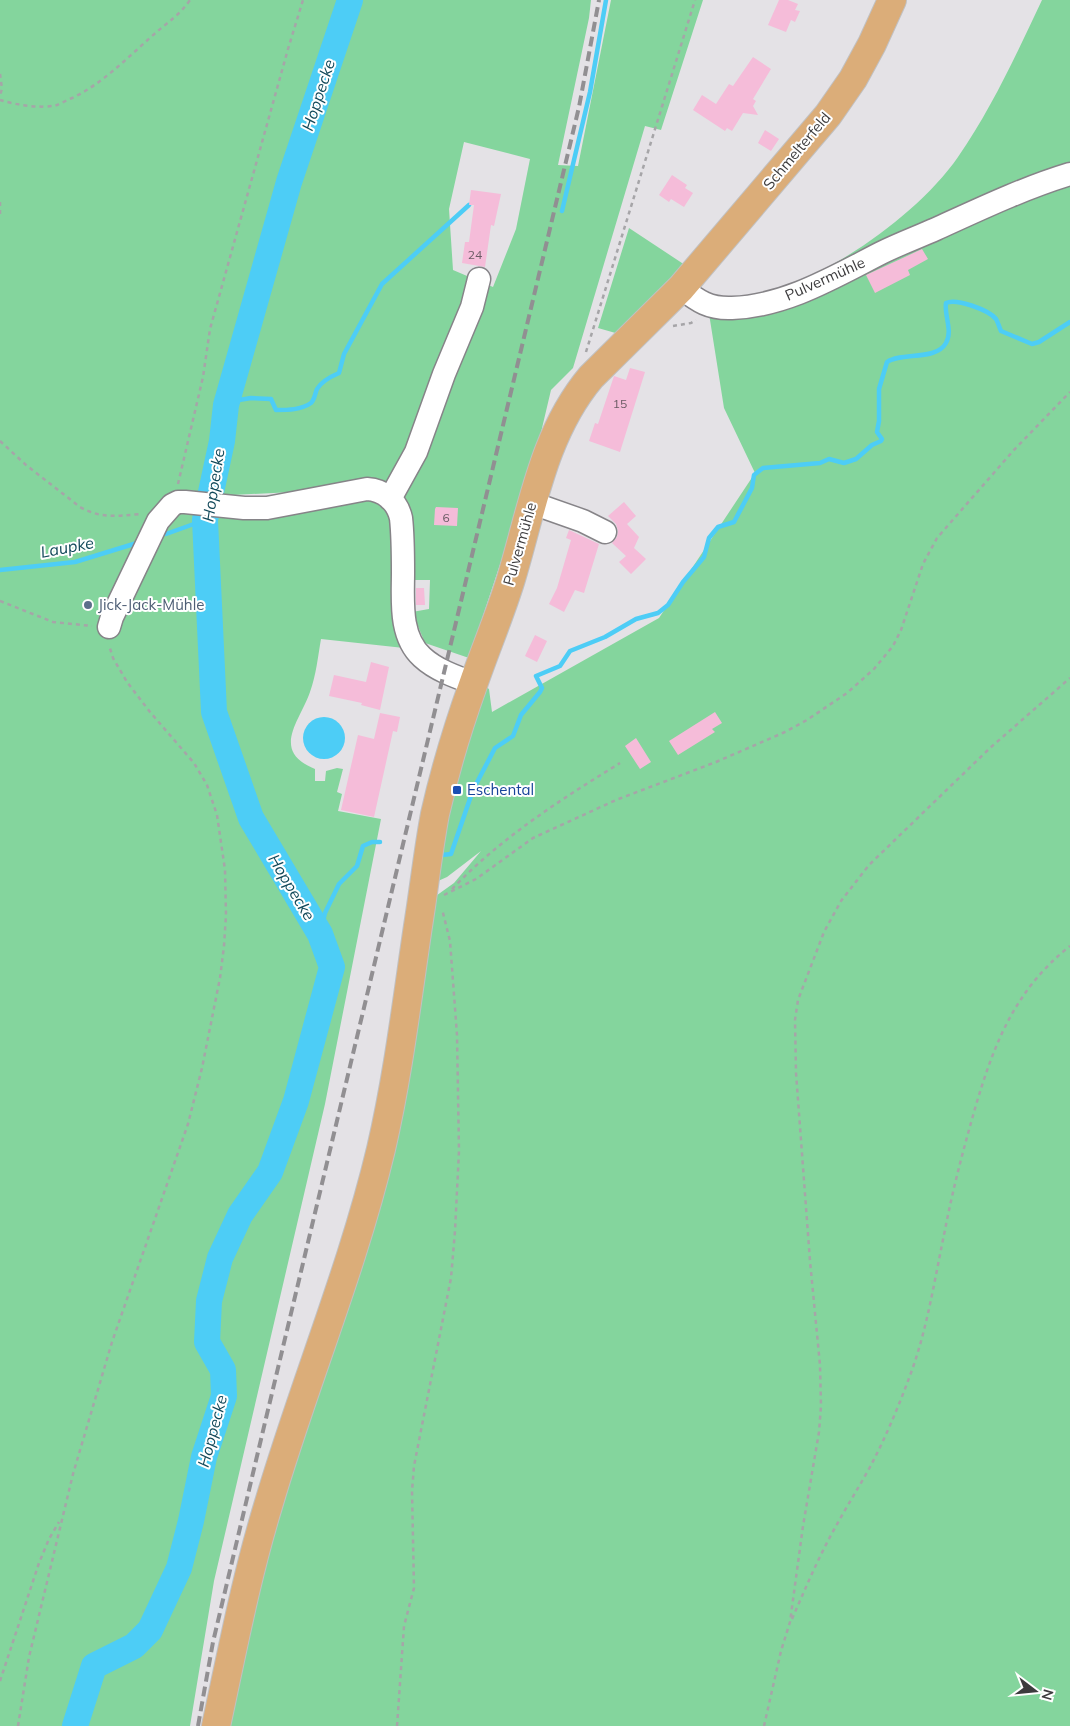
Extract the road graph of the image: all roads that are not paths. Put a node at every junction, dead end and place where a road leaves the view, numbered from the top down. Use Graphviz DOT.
graph roads {
  1 [pos="892,0"];
  2 [pos="1070,174"];
  3 [pos="479,278"];
  4 [pos="681,288"];
  5 [pos="390,499"];
  6 [pos="532,503"];
  7 [pos="605,532"];
  8 [pos="109,627"];
  9 [pos="473,683"];
  10 [pos="216,1726"];
  1 -- 4 [label="main road, Schmelterfeld"];
  2 -- 4 [label="street, Pulvermühle"];
  3 -- 5 [label="street"];
  4 -- 6 [label="main road, Pulvermühle"];
  5 -- 8 [label="street"];
  5 -- 9 [label="street"];
  6 -- 7 [label="street"];
  6 -- 9 [label="main road, Pulvermühle"];
  9 -- 10 [label="main road, Pulvermühle"];
}
